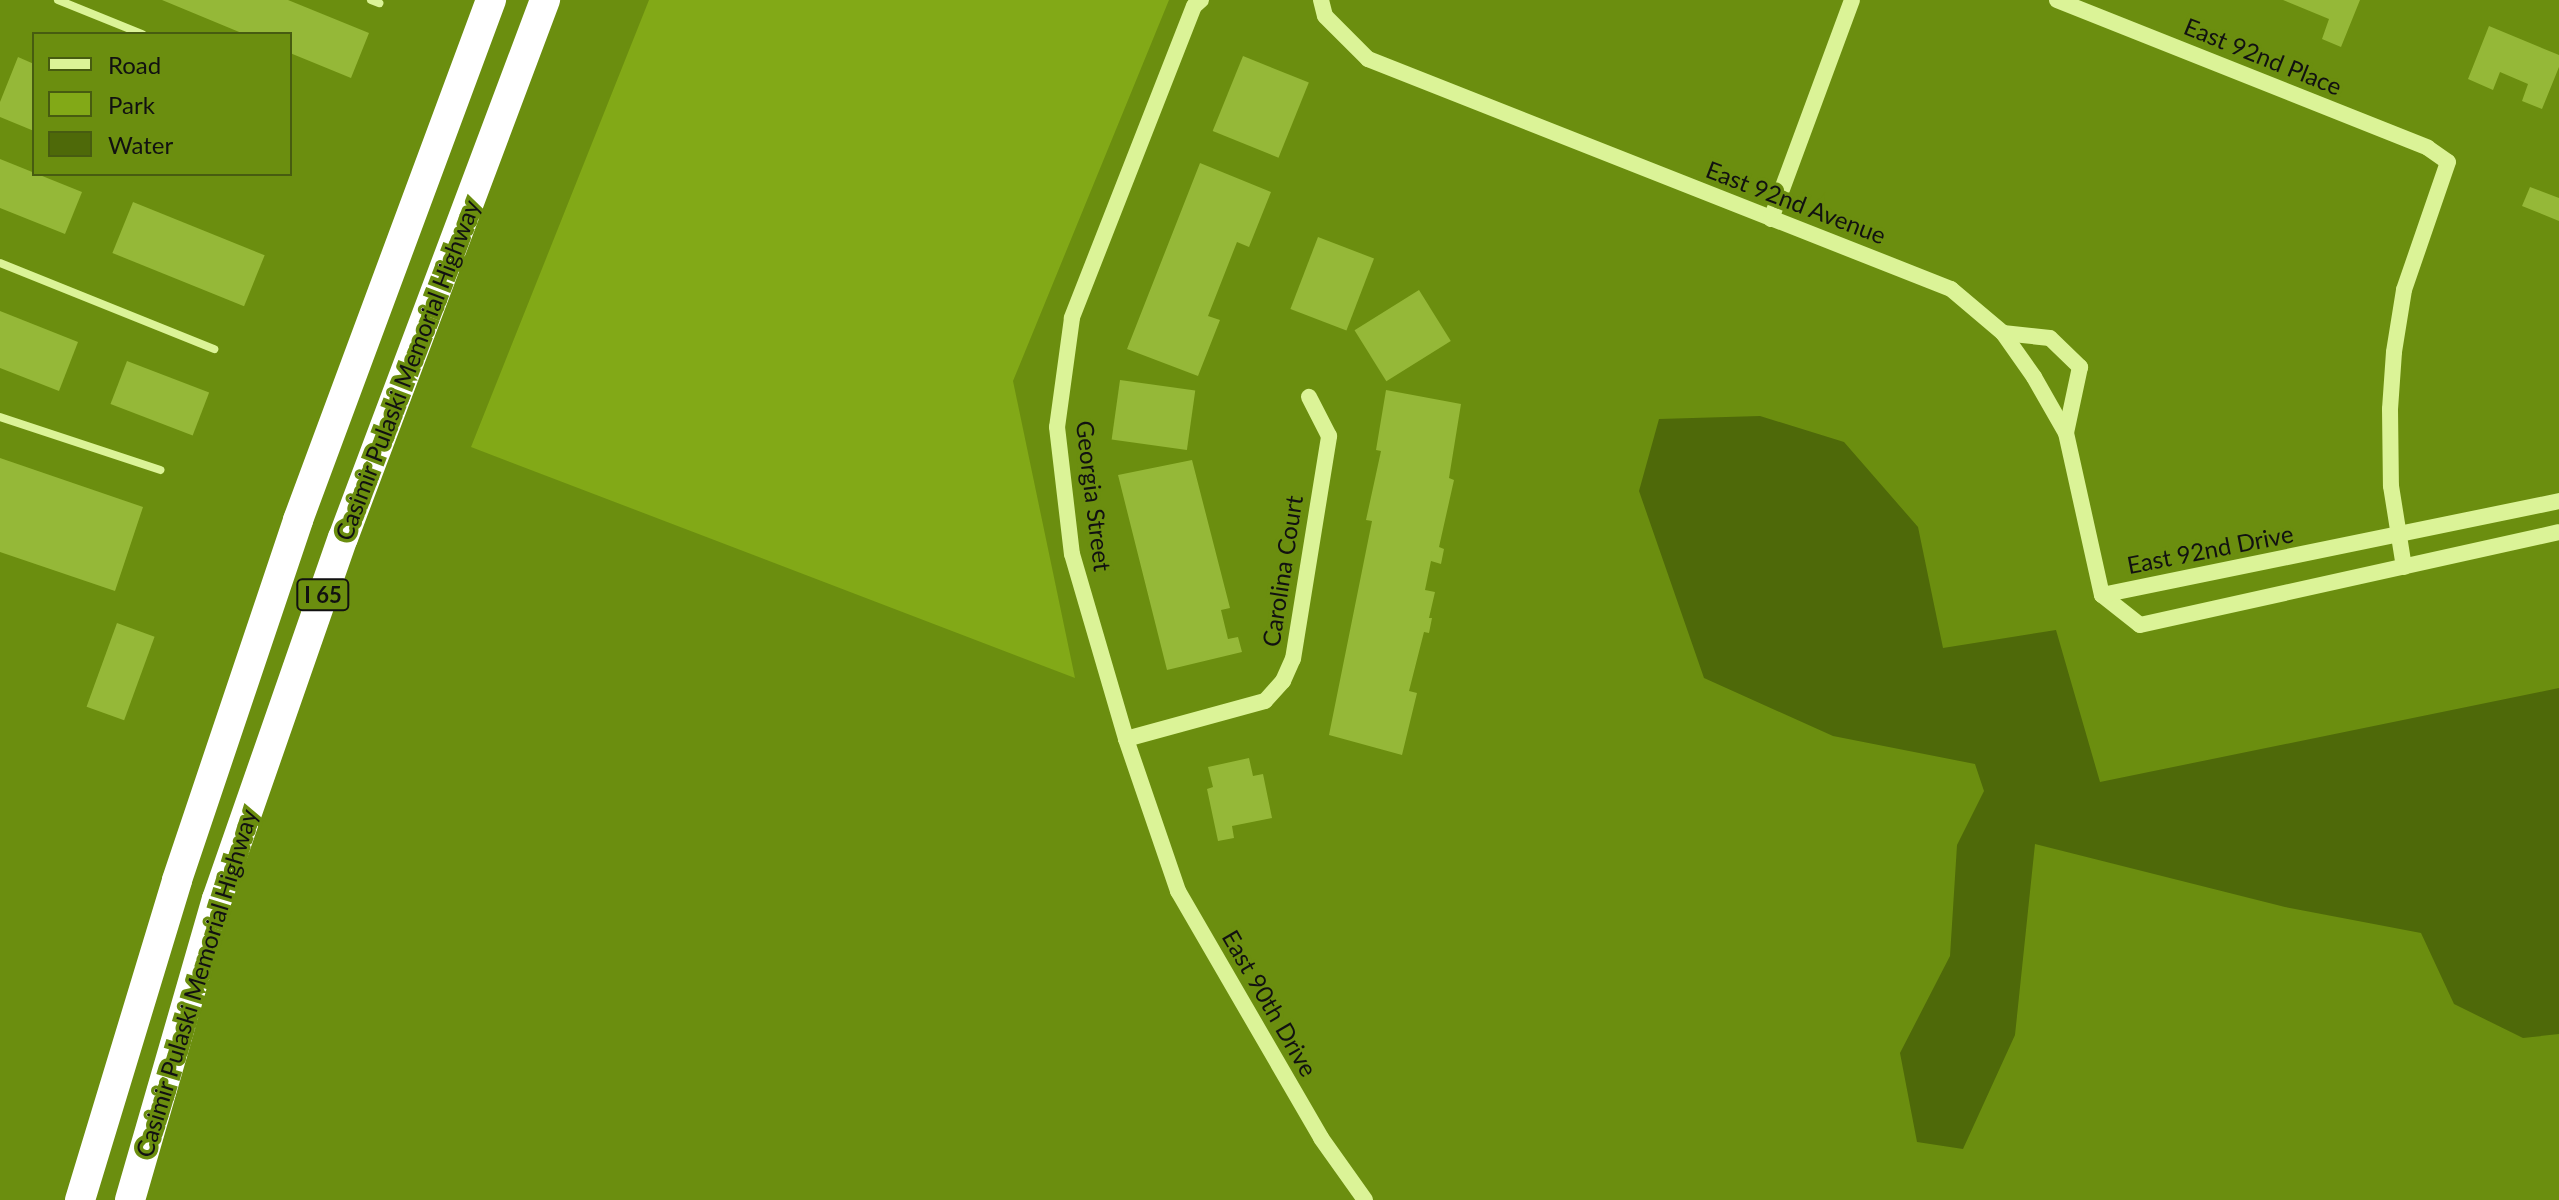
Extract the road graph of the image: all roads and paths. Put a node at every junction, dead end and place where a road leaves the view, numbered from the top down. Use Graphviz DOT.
graph roads {
  1 [pos="58,0"];
  2 [pos="491,0"];
  3 [pos="545,0"];
  4 [pos="1201,0"];
  5 [pos="1321,0"];
  6 [pos="1852,0"];
  7 [pos="2057,0"];
  8 [pos="137,32"];
  9 [pos="1771,219"];
  10 [pos="0,263"];
  11 [pos="2003,333"];
  12 [pos="214,349"];
  13 [pos="1309,397"];
  14 [pos="0,417"];
  15 [pos="2066,433"];
  16 [pos="160,470"];
  17 [pos="2559,501"];
  18 [pos="2559,532"];
  19 [pos="2399,536"];
  20 [pos="2404,567"];
  21 [pos="2102,595"];
  22 [pos="1126,739"];
  23 [pos="1155,821"];
  24 [pos="80,1200"];
  25 [pos="130,1200"];
  26 [pos="1365,1200"];
  1 -- 8 [label="lane"];
  2 -- 24 [label="highway, Casimir Pulaski Memorial Highway / I 65"];
  3 -- 25 [label="highway, Casimir Pulaski Memorial Highway / I 65"];
  4 -- 22 [label="street, Georgia Street"];
  5 -- 9 [label="street, East 92nd Avenue"];
  6 -- 9 [label="street"];
  7 -- 19 [label="street, East 92nd Place"];
  9 -- 11 [label="street, East 92nd Avenue"];
  10 -- 12 [label="lane"];
  11 -- 15 [label="street, East 92nd Avenue"];
  11 -- 15 [label="street"];
  13 -- 22 [label="street, Carolina Court"];
  14 -- 16 [label="lane"];
  15 -- 21 [label="street, East 92nd Avenue"];
  17 -- 19 [label="street, East 92nd Drive"];
  18 -- 20 [label="street, East 92nd Drive"];
  19 -- 20 [label="street"];
  19 -- 21 [label="street, East 92nd Drive"];
  20 -- 21 [label="street, East 92nd Drive"];
  22 -- 23 [label="street, Georgia Street"];
  23 -- 26 [label="street, East 90th Drive"];
}
